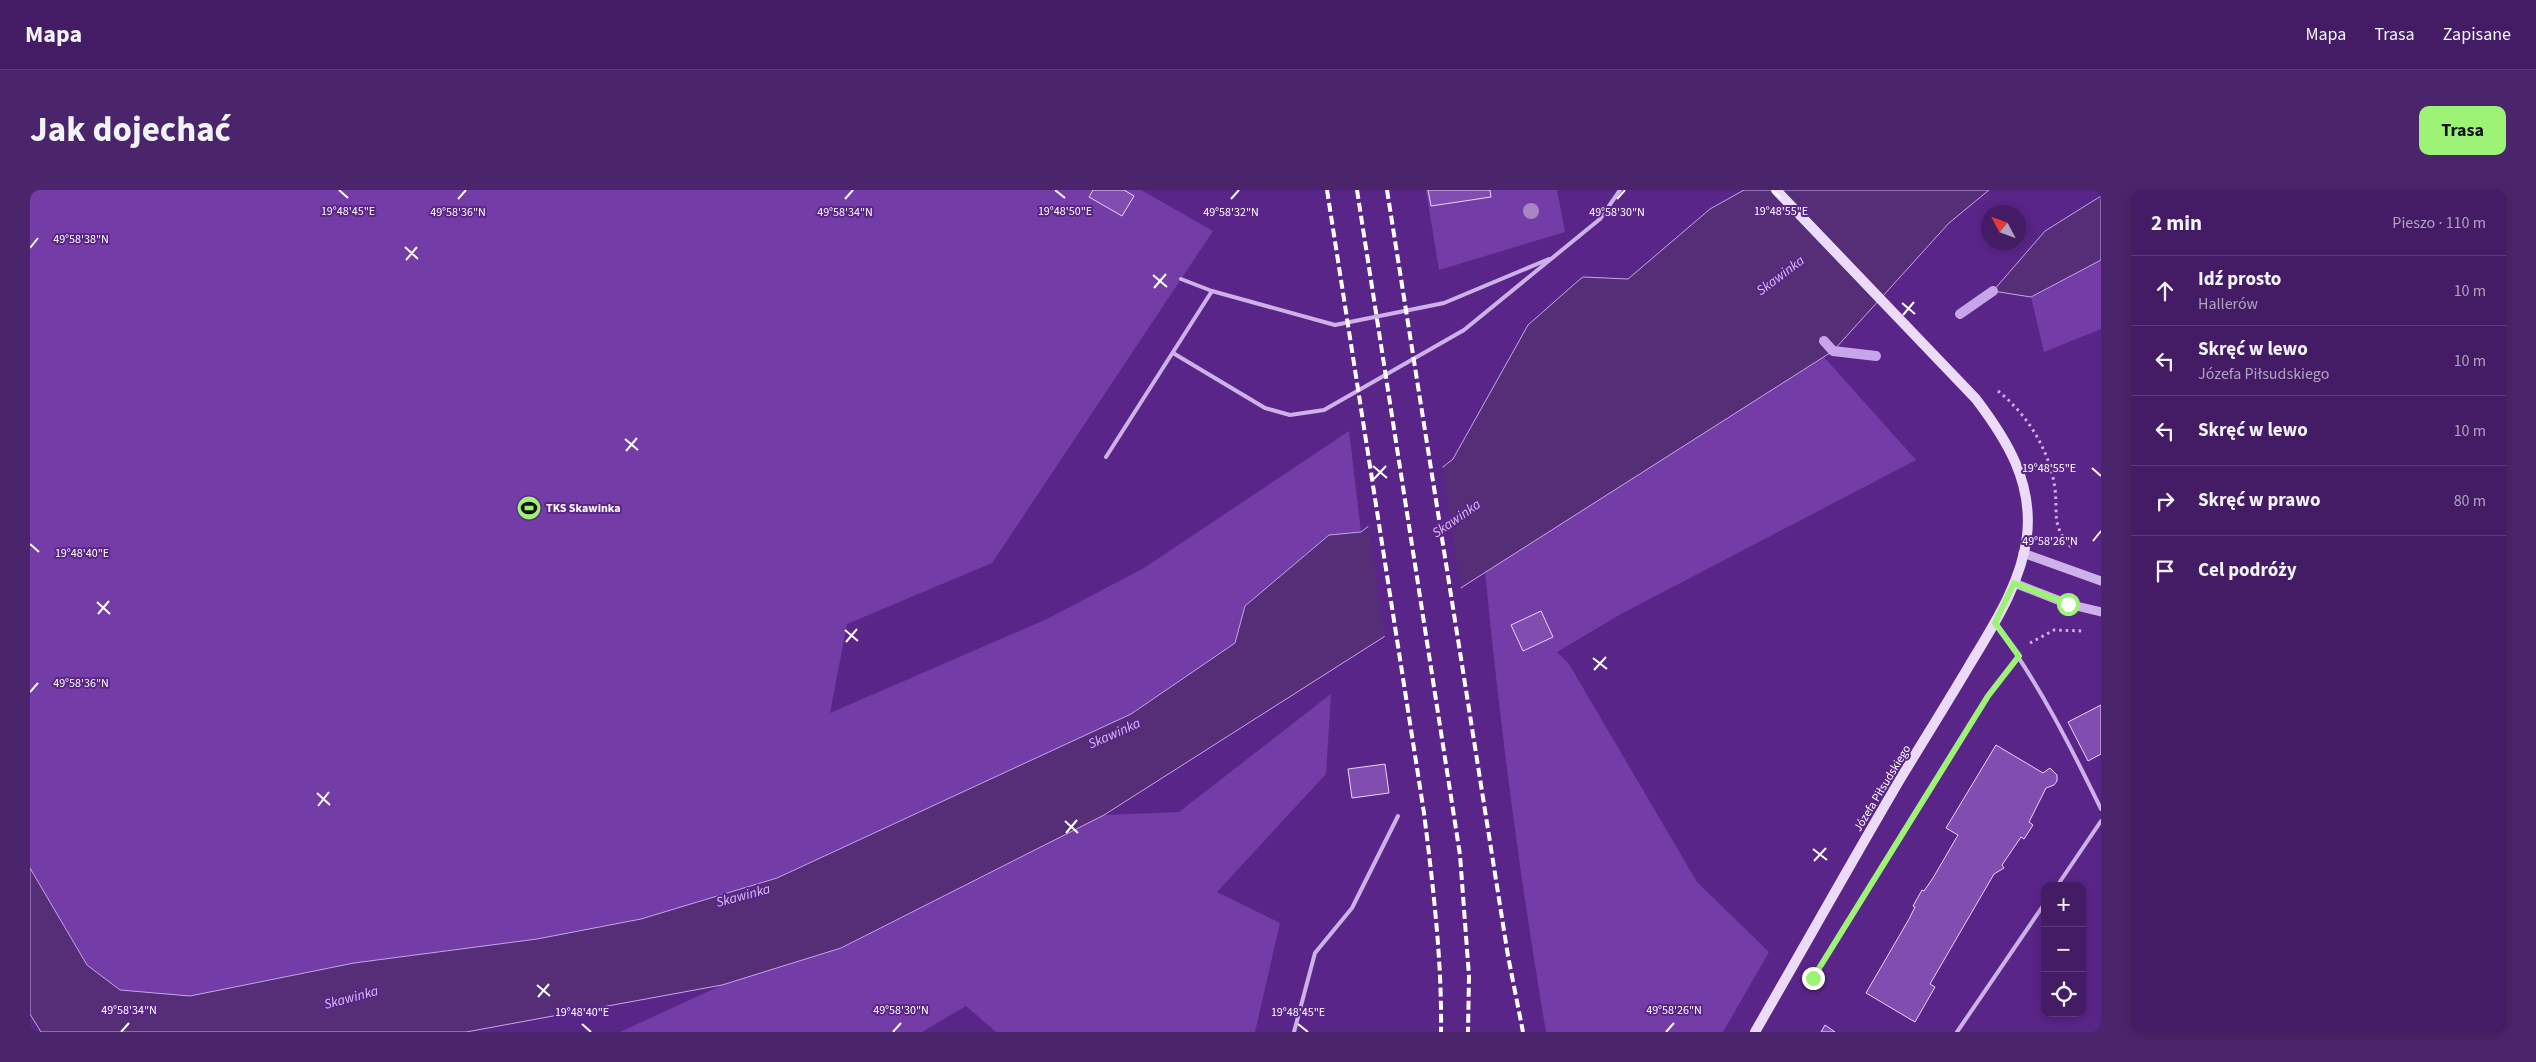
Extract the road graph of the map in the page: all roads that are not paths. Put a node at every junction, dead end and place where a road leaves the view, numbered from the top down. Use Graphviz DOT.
graph roads {
  1 [pos="1620,190"];
  2 [pos="1776,190"];
  3 [pos="1553,257"];
  4 [pos="1181,279"];
  5 [pos="1212,292"];
  6 [pos="1172,353"];
  7 [pos="1106,457"];
  8 [pos="2024,553"];
  9 [pos="2101,581"];
  10 [pos="2014,583"];
  11 [pos="2101,612"];
  12 [pos="1995,623"];
  13 [pos="2101,809"];
  14 [pos="1398,816"];
  15 [pos="2101,821"];
  16 [pos="2060,882"];
  17 [pos="2041,909"];
  18 [pos="1294,1032"];
  19 [pos="1755,1032"];
  20 [pos="1957,1032"];
  1 -- 3 [label="lane"];
  2 -- 8 [label="main road, Józefa Piłsudskiego"];
  3 -- 5 [label="lane"];
  3 -- 6 [label="lane"];
  4 -- 5 [label="lane"];
  5 -- 6 [label="lane"];
  6 -- 7 [label="lane"];
  8 -- 9 [label="street"];
  8 -- 10 [label="main road, Józefa Piłsudskiego"];
  10 -- 11 [label="street"];
  10 -- 12 [label="main road, Józefa Piłsudskiego"];
  12 -- 13 [label="lane"];
  12 -- 19 [label="main road, Józefa Piłsudskiego"];
  14 -- 18 [label="lane"];
  15 -- 16 [label="lane"];
  17 -- 20 [label="lane"];
}
